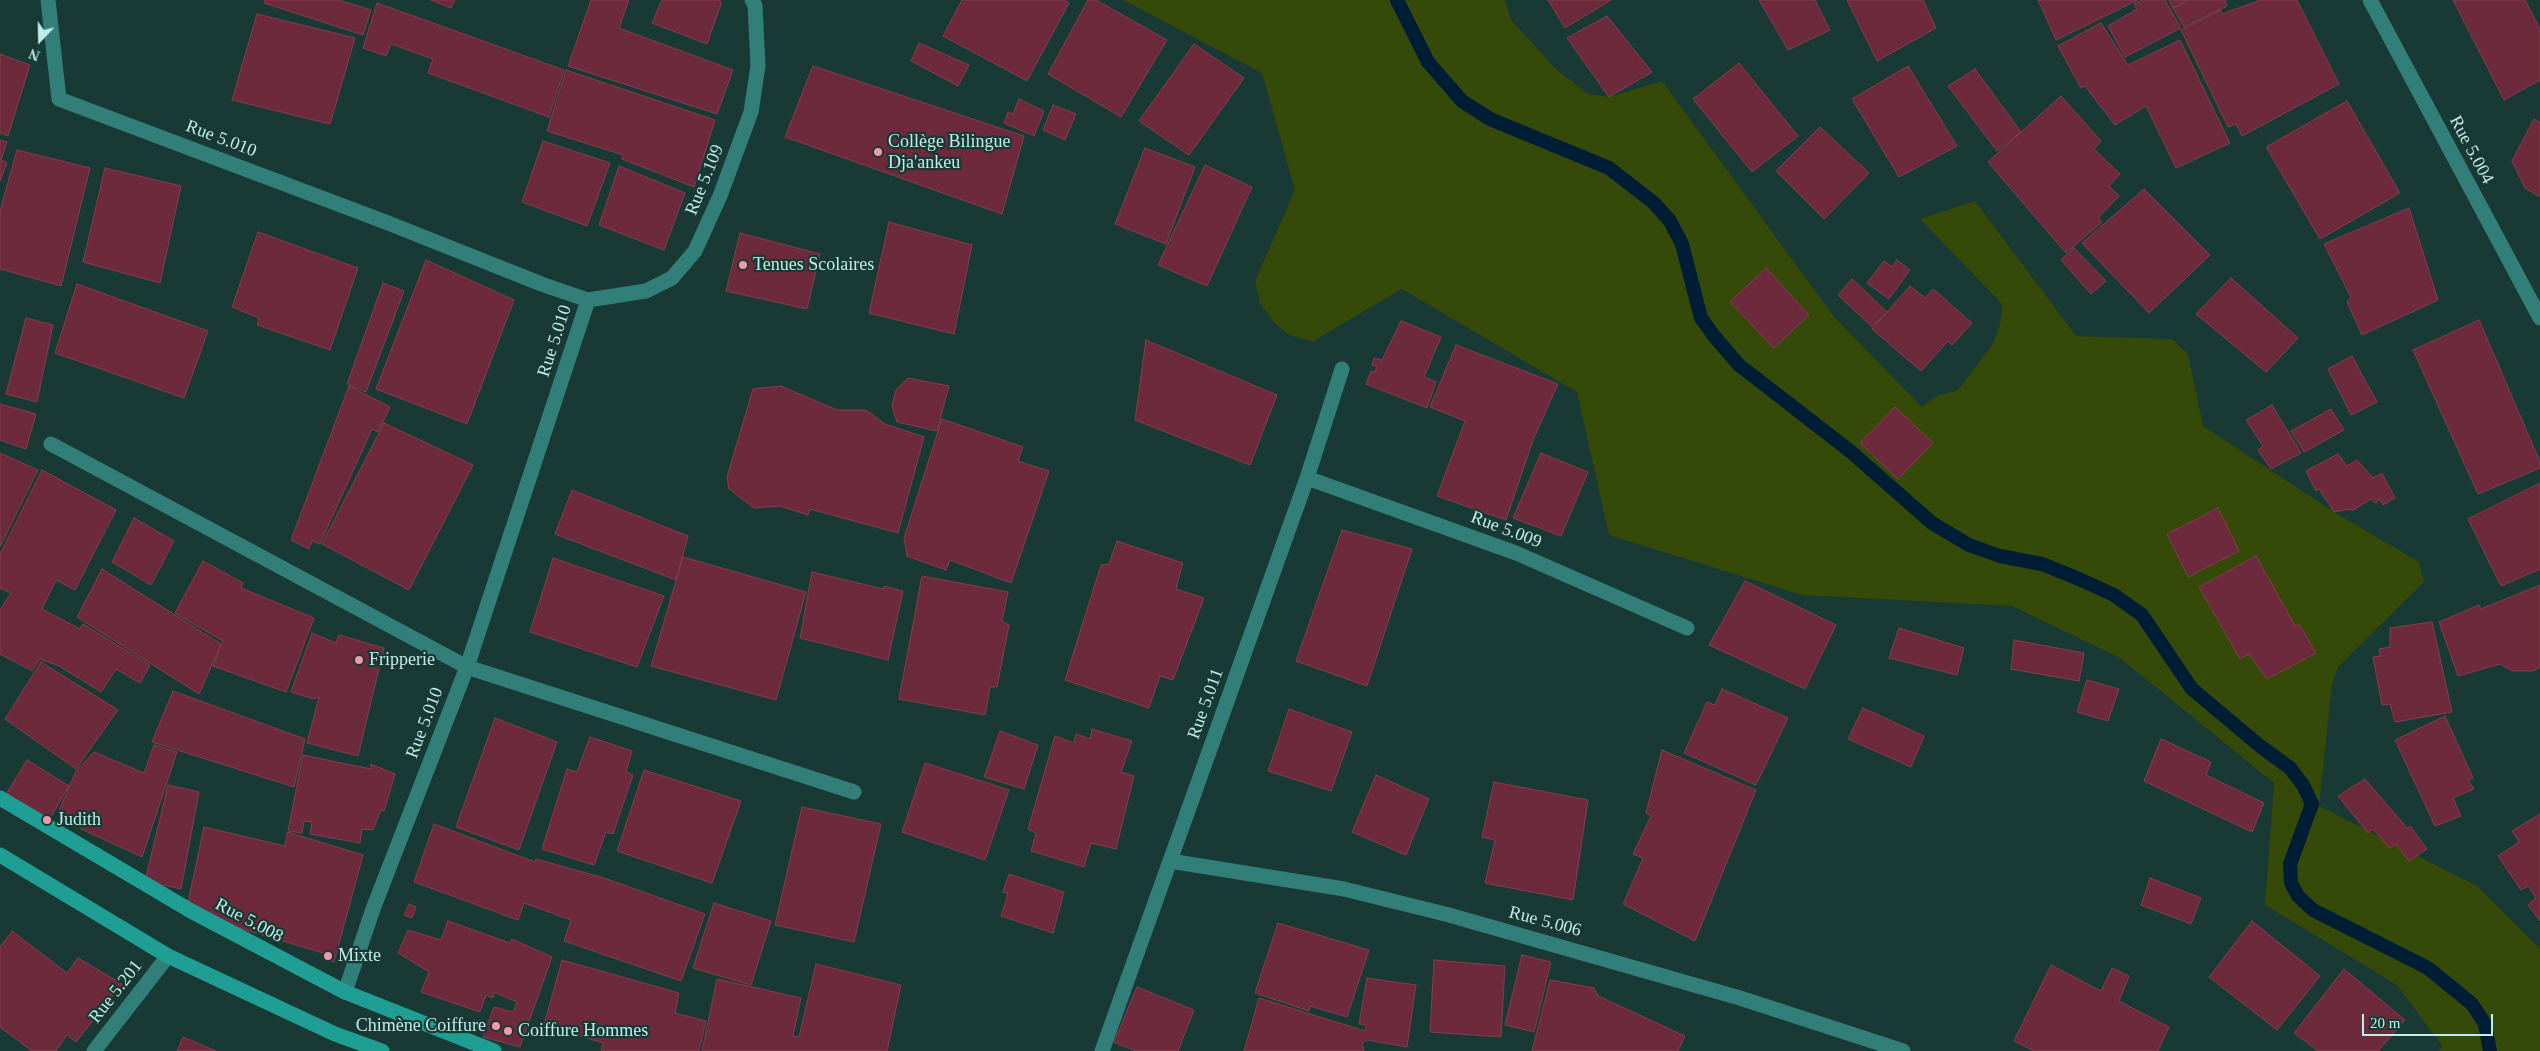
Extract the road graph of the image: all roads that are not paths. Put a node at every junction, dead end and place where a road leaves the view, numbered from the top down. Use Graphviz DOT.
graph roads {
  1 [pos="48,0"];
  2 [pos="752,0"];
  3 [pos="2370,0"];
  4 [pos="588,300"];
  5 [pos="2540,318"];
  6 [pos="1342,369"];
  7 [pos="51,444"];
  8 [pos="1307,478"];
  9 [pos="1687,628"];
  10 [pos="467,667"];
  11 [pos="854,792"];
  12 [pos="0,798"];
  13 [pos="0,855"];
  14 [pos="1170,861"];
  15 [pos="168,956"];
  16 [pos="345,992"];
  17 [pos="94,1051"];
  18 [pos="382,1051"];
  19 [pos="494,1051"];
  20 [pos="1102,1051"];
  21 [pos="1903,1051"];
  1 -- 4 [label="street, Rue 5.010"];
  2 -- 4 [label="street, Rue 5.109"];
  3 -- 5 [label="street, Rue 5.004"];
  4 -- 10 [label="street, Rue 5.010"];
  6 -- 8 [label="street, Rue 5.011"];
  7 -- 10 [label="street"];
  8 -- 9 [label="street, Rue 5.009"];
  8 -- 14 [label="street, Rue 5.011"];
  10 -- 11 [label="street"];
  10 -- 16 [label="street, Rue 5.010"];
  12 -- 16 [label="main road, Rue 5.008"];
  13 -- 15 [label="main road"];
  14 -- 20 [label="street, Rue 5.011"];
  14 -- 21 [label="street, Rue 5.006"];
  15 -- 17 [label="street, Rue 5.201"];
  15 -- 18 [label="main road"];
  16 -- 19 [label="main road, Rue 5.008"];
}
